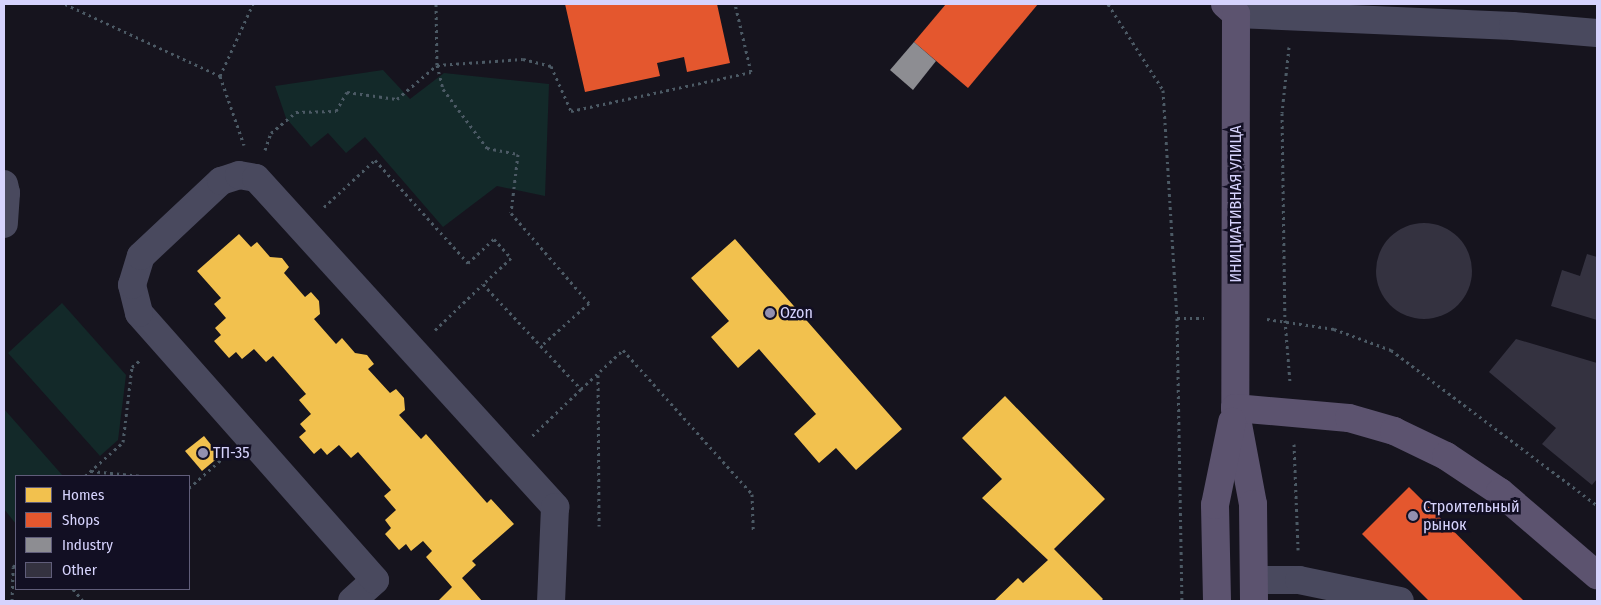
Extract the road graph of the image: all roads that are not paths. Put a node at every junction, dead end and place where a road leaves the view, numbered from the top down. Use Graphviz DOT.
graph roads {
  1 [pos="1233,7"];
  2 [pos="1597,33"];
  3 [pos="4,184"];
  4 [pos="4,224"];
  5 [pos="1235,408"];
  6 [pos="1597,575"];
  7 [pos="1254,591"];
  8 [pos="352,601"];
  9 [pos="551,601"];
  10 [pos="1217,601"];
  11 [pos="1400,601"];
  1 -- 2 [label="lane"];
  1 -- 5 [label="main road, ИНИЦИАТИВНАЯ УЛИЦА"];
  3 -- 4 [label="lane"];
  5 -- 6 [label="main road"];
  5 -- 7 [label="main road, ИНИЦИАТИВНАЯ УЛИЦА"];
  5 -- 10 [label="main road, ИНИЦИАТИВНАЯ УЛИЦА"];
  7 -- 11 [label="lane"];
  8 -- 9 [label="lane"];
}
